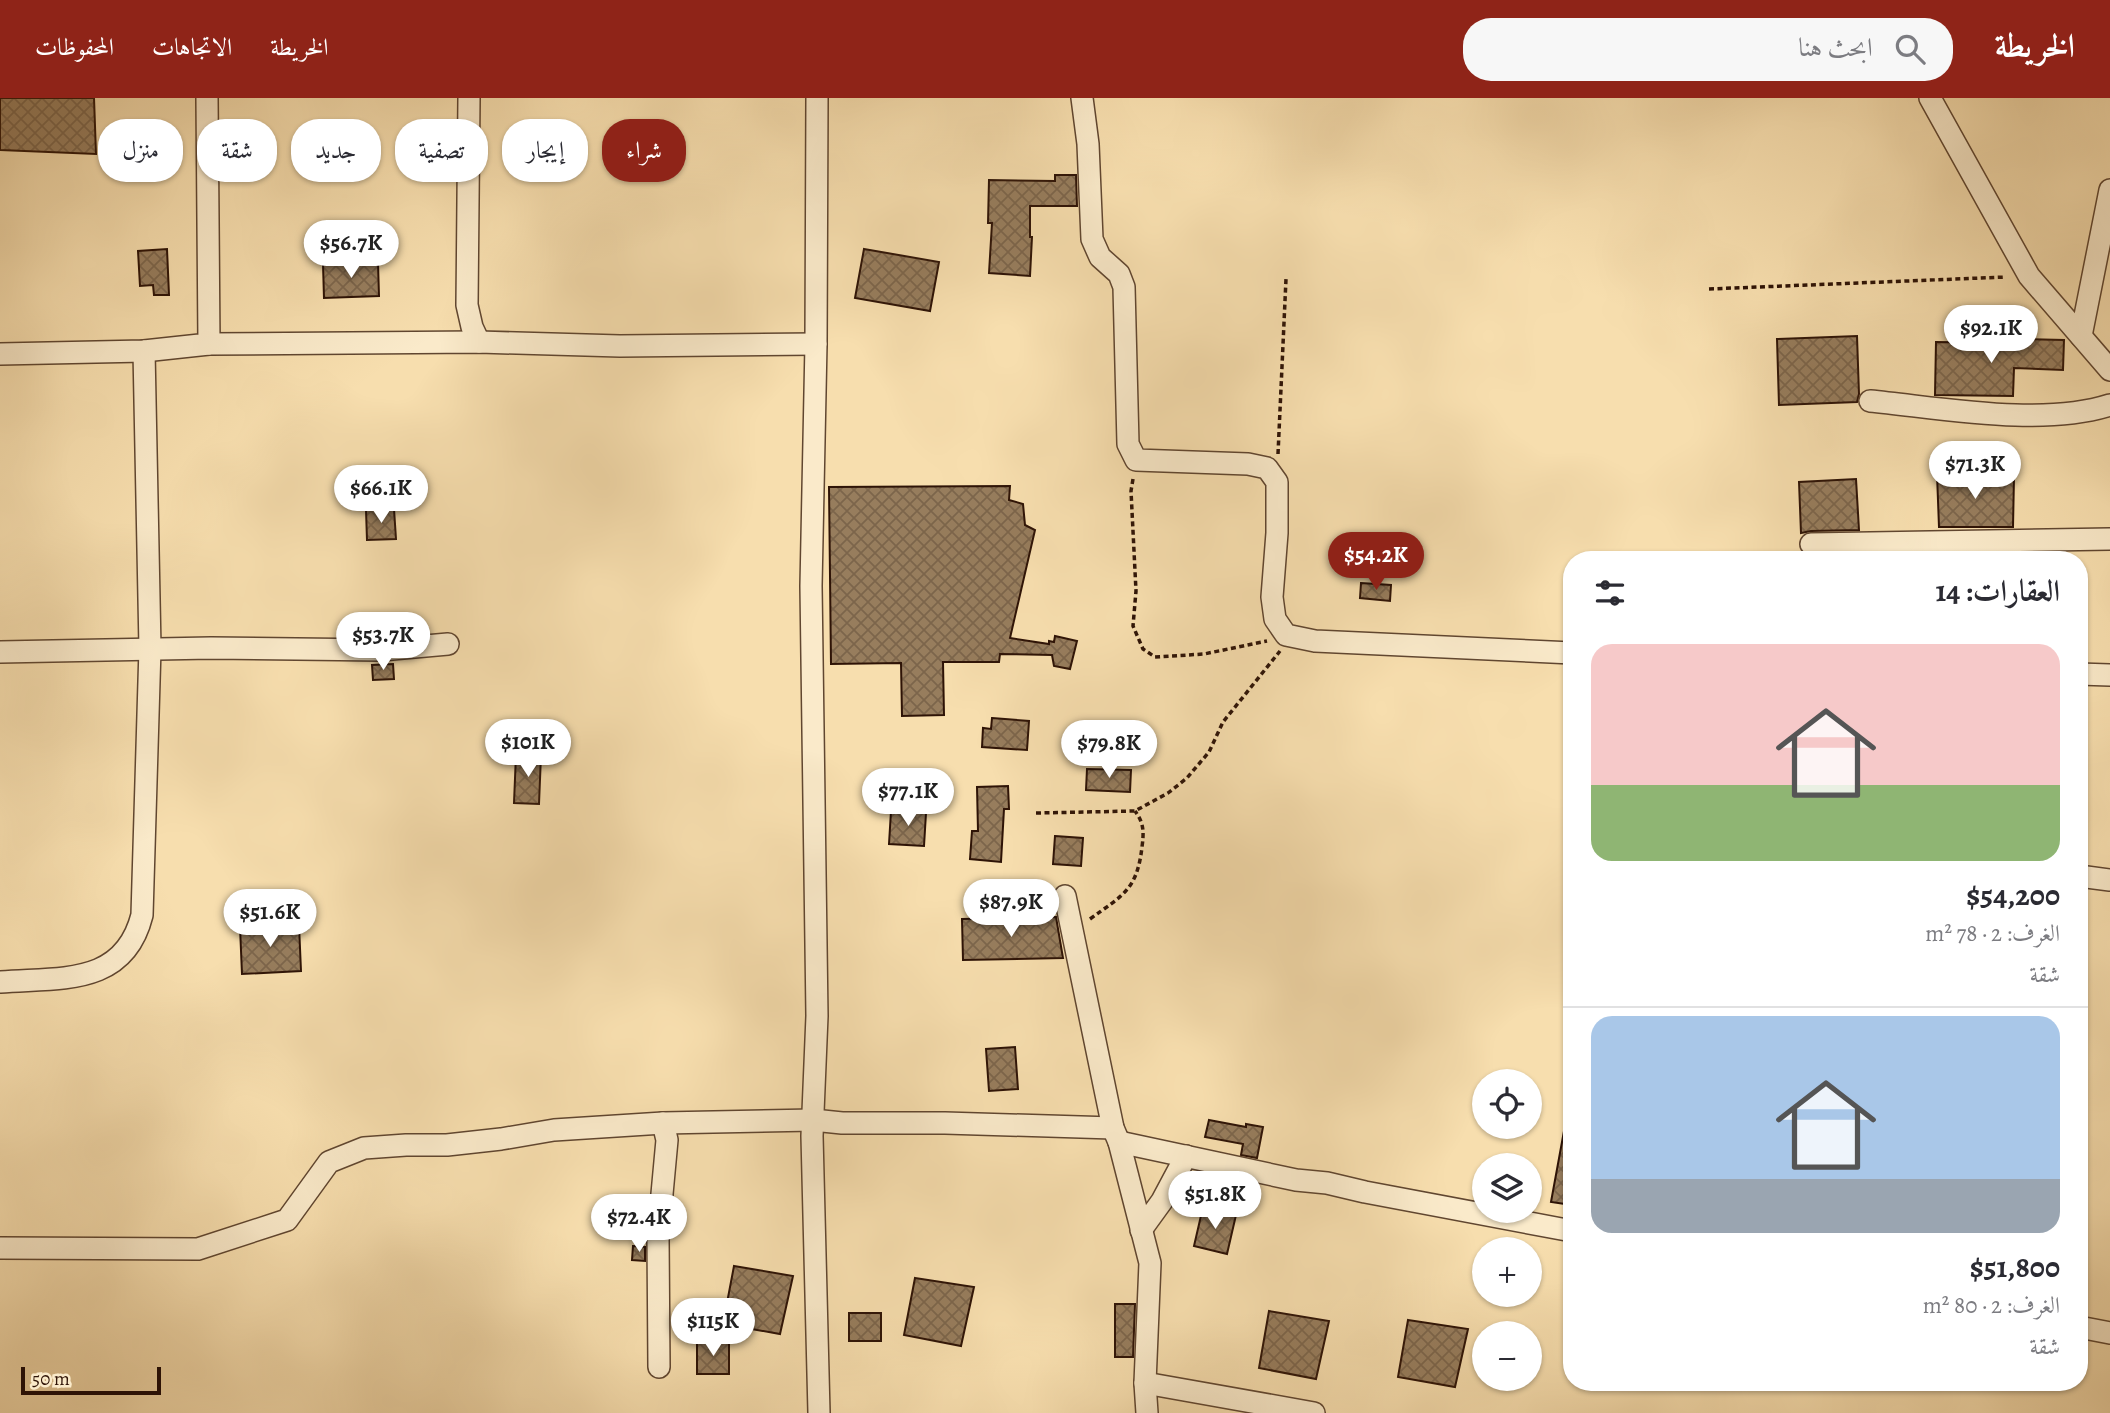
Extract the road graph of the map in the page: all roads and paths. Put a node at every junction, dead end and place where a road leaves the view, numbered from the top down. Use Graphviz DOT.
graph roads {
  1 [pos="207,98"];
  2 [pos="468,98"];
  3 [pos="817,98"];
  4 [pos="1082,98"];
  5 [pos="1930,98"];
  6 [pos="2110,190"];
  7 [pos="2029,276"];
  8 [pos="1286,279"];
  9 [pos="1709,289"];
  10 [pos="2081,336"];
  11 [pos="479,342"];
  12 [pos="209,344"];
  13 [pos="816,344"];
  14 [pos="144,351"];
  15 [pos="0,354"];
  16 [pos="2110,370"];
  17 [pos="1870,401"];
  18 [pos="2110,405"];
  19 [pos="1136,460"];
  20 [pos="1273,476"];
  21 [pos="2110,539"];
  22 [pos="1811,544"];
  23 [pos="1293,636"];
  24 [pos="448,644"];
  25 [pos="150,648"];
  26 [pos="0,652"];
  27 [pos="1563,653"];
  28 [pos="2088,674"];
  29 [pos="2110,675"];
  30 [pos="1135,811"];
  31 [pos="1036,813"];
  32 [pos="2088,877"];
  33 [pos="2110,880"];
  34 [pos="1065,896"];
  35 [pos="1074,940"];
  36 [pos="0,982"];
  37 [pos="813,1119"];
  38 [pos="663,1123"];
  39 [pos="1116,1135"];
  40 [pos="1186,1156"];
  41 [pos="1563,1229"];
  42 [pos="1141,1230"];
  43 [pos="0,1248"];
  44 [pos="2088,1329"];
  45 [pos="2110,1333"];
  46 [pos="659,1367"];
  47 [pos="1145,1383"];
  48 [pos="819,1413"];
  49 [pos="1147,1413"];
  50 [pos="1314,1413"];
  1 -- 12 [label="street"];
  2 -- 11 [label="street"];
  3 -- 13 [label="street"];
  4 -- 19 [label="street"];
  5 -- 7 [label="street"];
  6 -- 10 [label="street"];
  7 -- 9 [label="path"];
  7 -- 10 [label="street"];
  8 -- 20 [label="path"];
  10 -- 16 [label="street"];
  11 -- 12 [label="street"];
  11 -- 13 [label="street"];
  12 -- 14 [label="street"];
  13 -- 37 [label="street"];
  14 -- 15 [label="street"];
  14 -- 25 [label="street"];
  17 -- 18 [label="street"];
  19 -- 20 [label="street"];
  19 -- 23 [label="path"];
  20 -- 23 [label="street"];
  21 -- 22 [label="street"];
  23 -- 27 [label="street"];
  23 -- 30 [label="path"];
  24 -- 25 [label="street"];
  25 -- 26 [label="street"];
  25 -- 36 [label="street"];
  28 -- 29 [label="street"];
  30 -- 31 [label="path"];
  30 -- 35 [label="path"];
  32 -- 33 [label="street"];
  34 -- 35 [label="street"];
  35 -- 39 [label="street"];
  37 -- 38 [label="street"];
  37 -- 39 [label="street"];
  37 -- 48 [label="street"];
  38 -- 43 [label="street"];
  38 -- 46 [label="street"];
  39 -- 40 [label="street"];
  39 -- 42 [label="street"];
  40 -- 41 [label="street"];
  40 -- 42 [label="street"];
  42 -- 47 [label="street"];
  44 -- 45 [label="street"];
  47 -- 49 [label="street"];
  47 -- 50 [label="street"];
}
